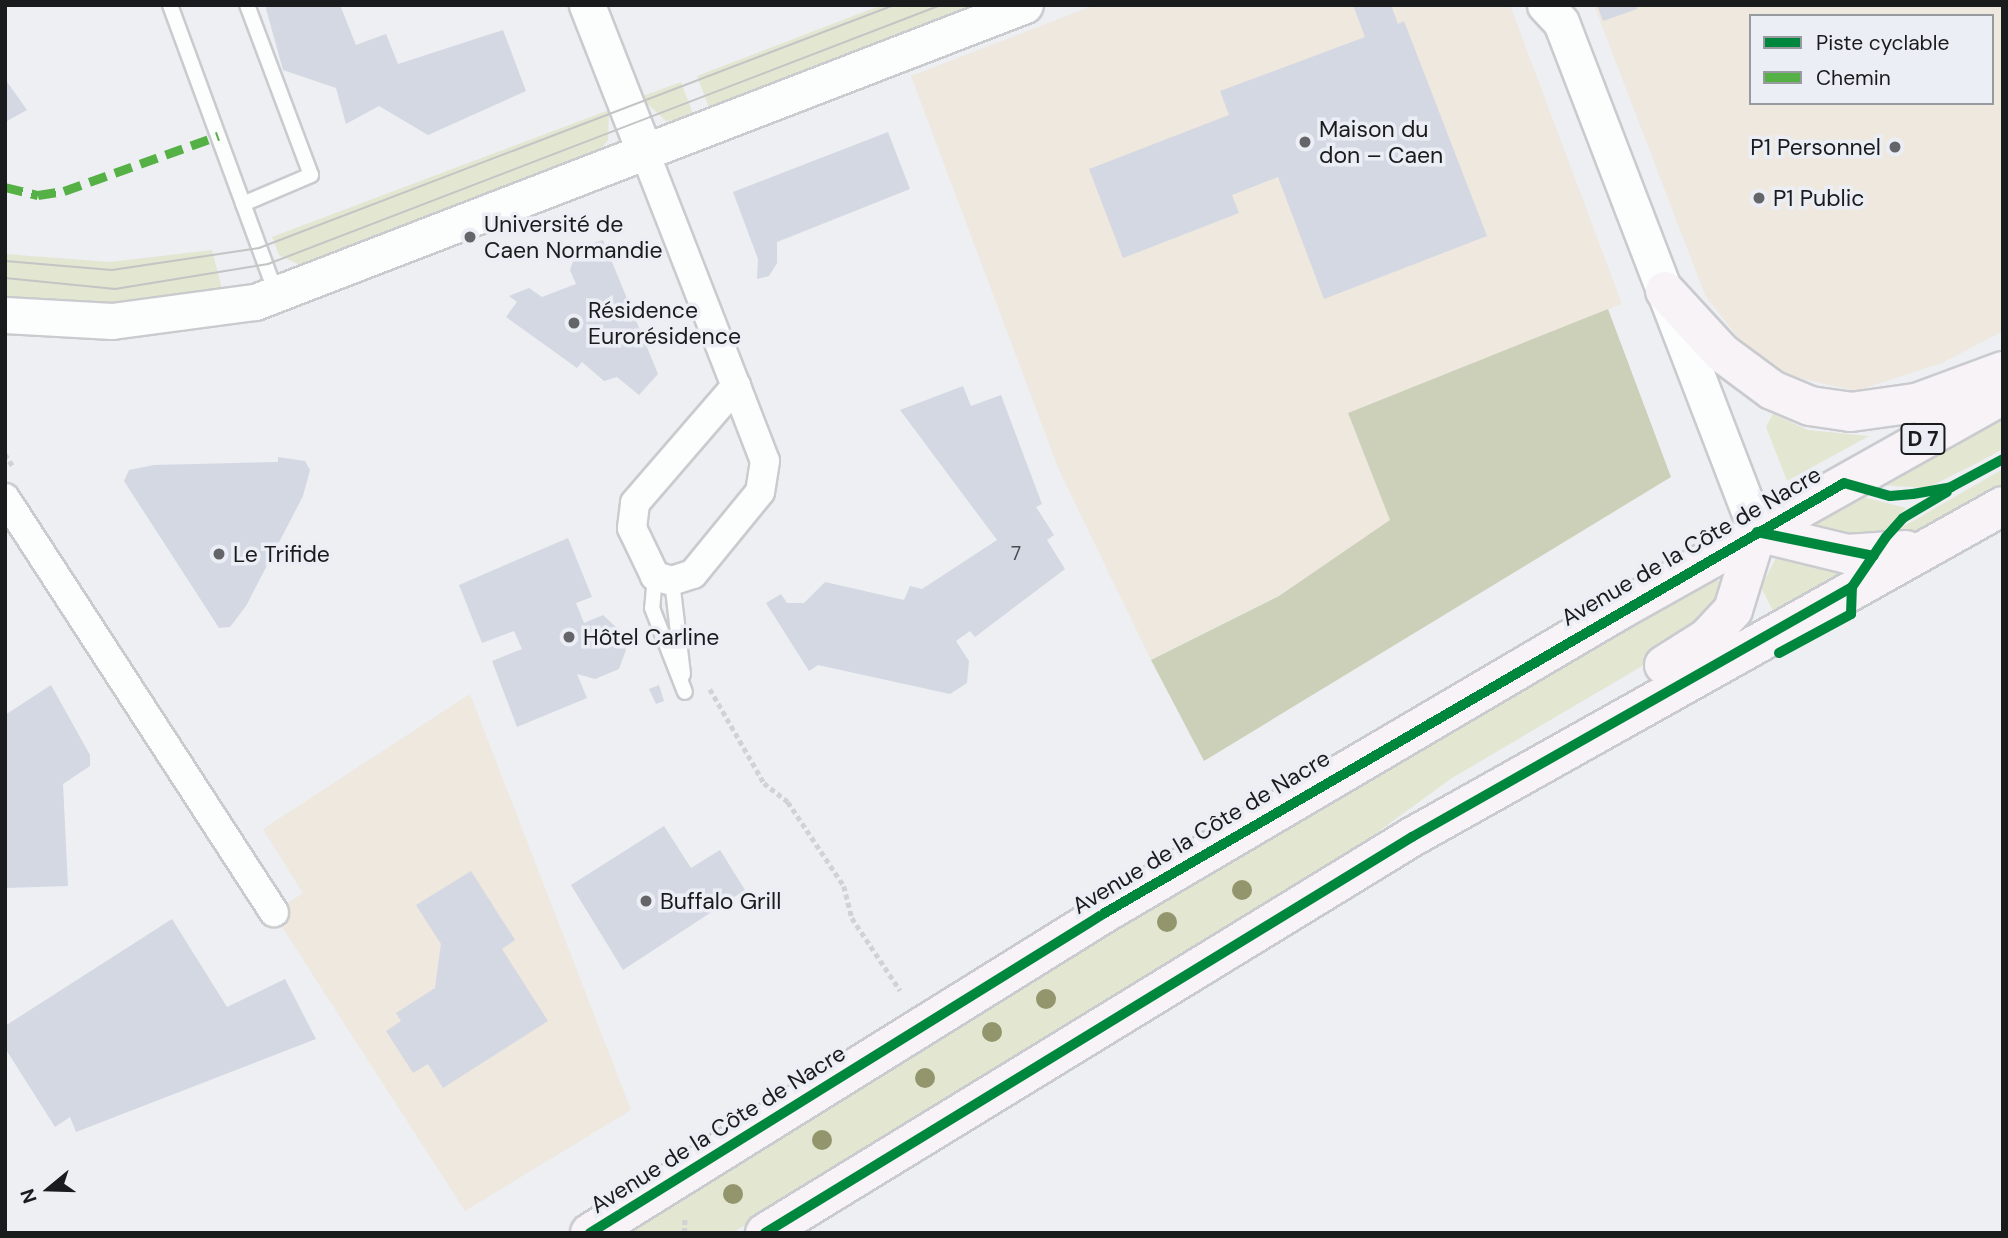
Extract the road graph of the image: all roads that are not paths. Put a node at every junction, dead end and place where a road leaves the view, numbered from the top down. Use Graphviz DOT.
graph roads {
  1 [pos="170,5"];
  2 [pos="247,5"];
  3 [pos="587,5"];
  4 [pos="1025,5"];
  5 [pos="1556,11"];
  6 [pos="645,152"];
  7 [pos="243,204"];
  8 [pos="1665,290"];
  9 [pos="276,295"];
  10 [pos="5,315"];
  11 [pos="2003,370"];
  12 [pos="736,386"];
  13 [pos="2003,395"];
  14 [pos="5,498"];
  15 [pos="2003,506"];
  16 [pos="1757,532"];
  17 [pos="1921,547"];
  18 [pos="664,579"];
  19 [pos="1412,836"];
  20 [pos="274,912"];
  21 [pos="590,1233"];
  22 [pos="765,1233"];
  1 -- 7 [label="lane"];
  2 -- 7 [label="lane"];
  3 -- 6 [label="street"];
  4 -- 6 [label="street"];
  5 -- 8 [label="street"];
  6 -- 9 [label="street"];
  6 -- 12 [label="street"];
  7 -- 9 [label="lane"];
  8 -- 11 [label="main road"];
  8 -- 16 [label="street"];
  9 -- 10 [label="street"];
  12 -- 18 [label="street"];
  12 -- 18 [label="street"];
  13 -- 16 [label="main road, Avenue de la Côte de Nacre / D 7"];
  14 -- 20 [label="street"];
  15 -- 17 [label="main road"];
  16 -- 17 [label="main road"];
  16 -- 19 [label="main road"];
  16 -- 21 [label="main road, Avenue de la Côte de Nacre / D 7"];
  17 -- 19 [label="main road"];
  18 -- 18 [label="lane"];
  19 -- 22 [label="main road"];
}
